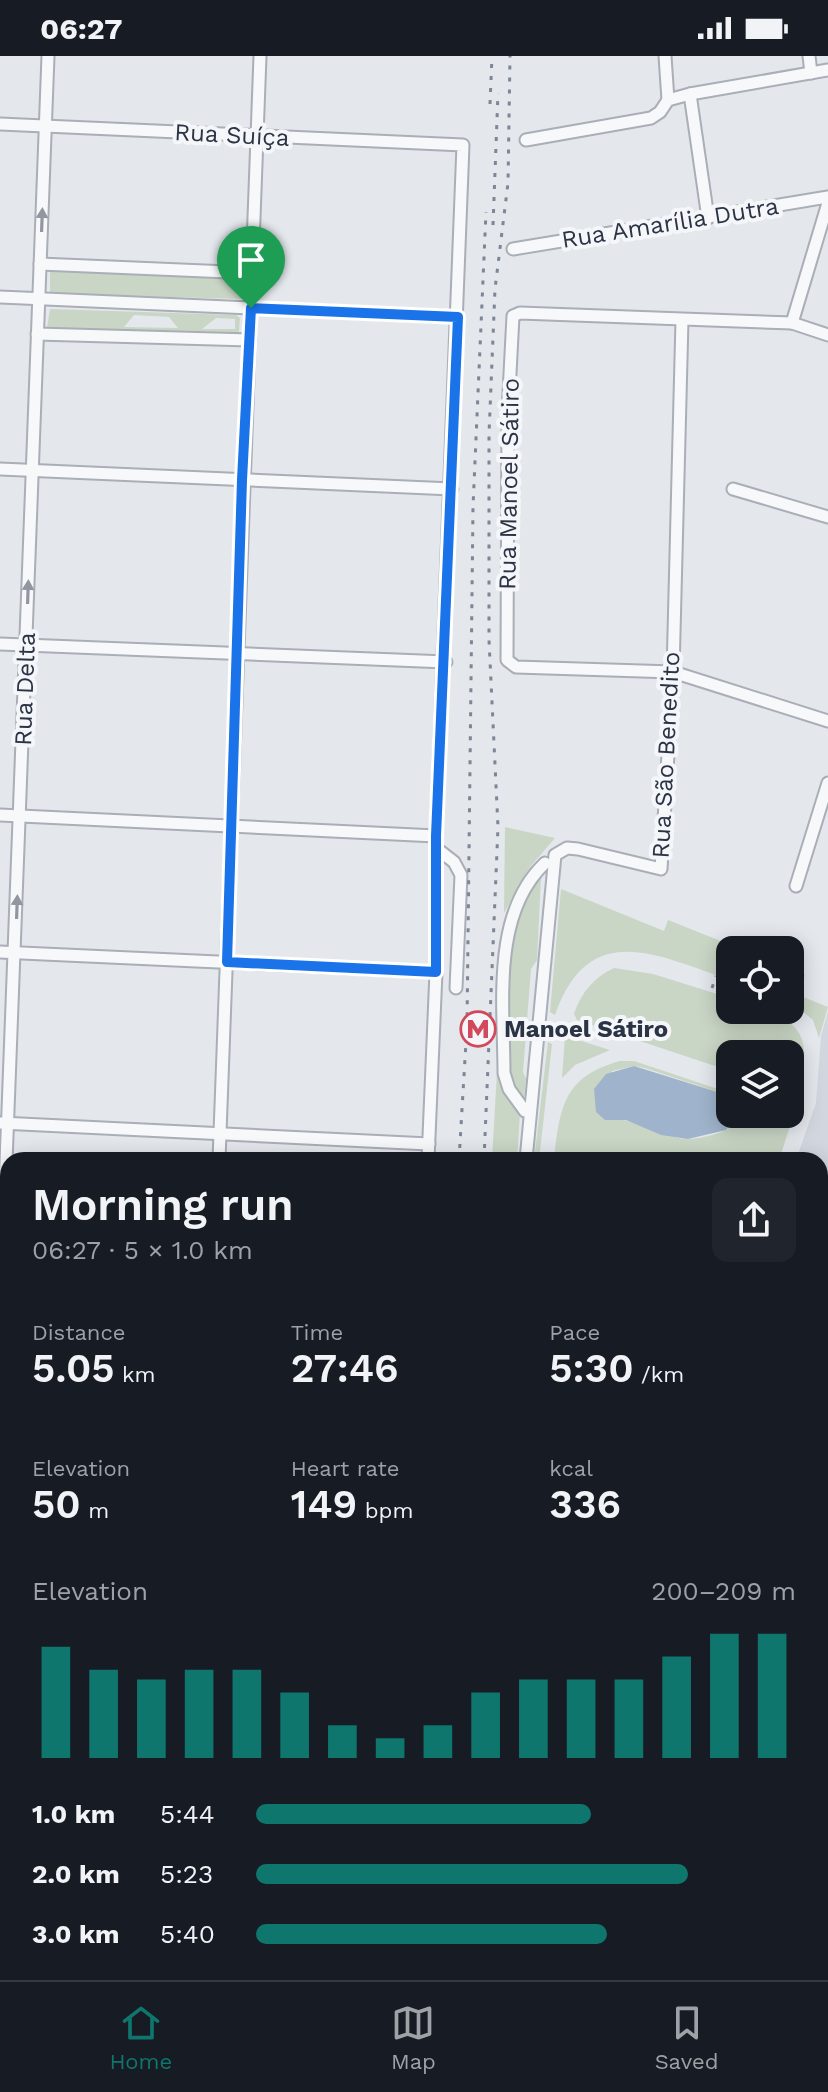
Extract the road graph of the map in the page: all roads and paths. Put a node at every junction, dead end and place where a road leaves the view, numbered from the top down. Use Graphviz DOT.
graph roads {
  1 [pos="48,56"];
  2 [pos="260,56"];
  3 [pos="665,56"];
  4 [pos="809,56"];
  5 [pos="828,70"];
  6 [pos="811,73"];
  7 [pos="690,94"];
  8 [pos="668,100"];
  9 [pos="0,124"];
  10 [pos="45,126"];
  11 [pos="257,136"];
  12 [pos="526,140"];
  13 [pos="828,200"];
  14 [pos="708,218"];
  15 [pos="513,249"];
  16 [pos="40,264"];
  17 [pos="252,273"];
  18 [pos="0,297"];
  19 [pos="39,299"];
  20 [pos="251,308"];
  21 [pos="458,317"];
  22 [pos="682,320"];
  23 [pos="792,323"];
  24 [pos="37,334"];
  25 [pos="828,335"];
  26 [pos="250,340"];
  27 [pos="0,469"];
  28 [pos="33,470"];
  29 [pos="242,480"];
  30 [pos="452,489"];
  31 [pos="733,489"];
  32 [pos="828,517"];
  33 [pos="0,644"];
  34 [pos="26,645"];
  35 [pos="238,656"];
  36 [pos="446,662"];
  37 [pos="673,672"];
  38 [pos="828,721"];
  39 [pos="828,783"];
  40 [pos="0,815"];
  41 [pos="21,816"];
  42 [pos="232,827"];
  43 [pos="436,842"];
  44 [pos="545,863"];
  45 [pos="796,886"];
  46 [pos="0,952"];
  47 [pos="15,952"];
  48 [pos="227,962"];
  49 [pos="436,972"];
  50 [pos="456,988"];
  51 [pos="525,1111"];
  52 [pos="4,1123"];
  53 [pos="219,1135"];
  54 [pos="429,1144"];
  55 [pos="3,1152"];
  56 [pos="219,1152"];
  57 [pos="428,1152"];
  58 [pos="527,1152"];
  59 [pos="0,1296"];
  60 [pos="0,1321"];
  1 -- 10 [label="street, Rua Delta"];
  2 -- 11 [label="street"];
  3 -- 8 [label="street"];
  4 -- 6 [label="street"];
  5 -- 6 [label="street"];
  6 -- 7 [label="street"];
  7 -- 8 [label="street"];
  7 -- 14 [label="street"];
  8 -- 12 [label="street"];
  9 -- 10 [label="street, Rua Suíça"];
  10 -- 11 [label="street, Rua Suíça"];
  16 -- 10 [label="street, Rua Delta, one-way"];
  11 -- 17 [label="street"];
  11 -- 21 [label="street, Rua Suíça"];
  13 -- 14 [label="street, Rua Amarília Dutra"];
  13 -- 23 [label="street"];
  14 -- 15 [label="street, Rua Amarília Dutra"];
  16 -- 17 [label="street"];
  16 -- 19 [label="street, Rua Delta"];
  17 -- 20 [label="street"];
  18 -- 19 [label="street"];
  19 -- 20 [label="street"];
  19 -- 24 [label="street, Rua Delta"];
  20 -- 21 [label="street"];
  20 -- 26 [label="street"];
  21 -- 30 [label="street"];
  22 -- 23 [label="street"];
  22 -- 37 [label="street, Rua São Benedito"];
  22 -- 37 [label="street, Rua Manoel Sátiro"];
  23 -- 25 [label="street"];
  24 -- 26 [label="street"];
  24 -- 28 [label="street, Rua Delta"];
  26 -- 29 [label="street"];
  27 -- 28 [label="street"];
  28 -- 29 [label="street"];
  34 -- 28 [label="street, Rua Delta, one-way"];
  29 -- 30 [label="street"];
  29 -- 35 [label="street"];
  30 -- 36 [label="street"];
  31 -- 32 [label="street"];
  33 -- 34 [label="street"];
  34 -- 35 [label="street"];
  34 -- 41 [label="street, Rua Delta"];
  35 -- 36 [label="street"];
  35 -- 42 [label="street"];
  36 -- 43 [label="street"];
  37 -- 38 [label="street"];
  37 -- 58 [label="street, Rua São Benedito"];
  39 -- 45 [label="street"];
  40 -- 41 [label="street"];
  41 -- 42 [label="street"];
  47 -- 41 [label="street, Rua Delta, one-way"];
  42 -- 43 [label="street"];
  42 -- 48 [label="street"];
  43 -- 49 [label="street"];
  43 -- 50 [label="street"];
  44 -- 51 [label="street"];
  46 -- 47 [label="street"];
  47 -- 48 [label="street"];
  47 -- 52 [label="street, Rua Delta"];
  48 -- 49 [label="street"];
  48 -- 53 [label="street"];
  49 -- 54 [label="street"];
  52 -- 53 [label="street"];
  52 -- 55 [label="street, Rua Delta"];
  53 -- 54 [label="street"];
  53 -- 56 [label="street"];
  54 -- 57 [label="street"];
  59 -- 60 [label="street, Rua Delta"];
}
